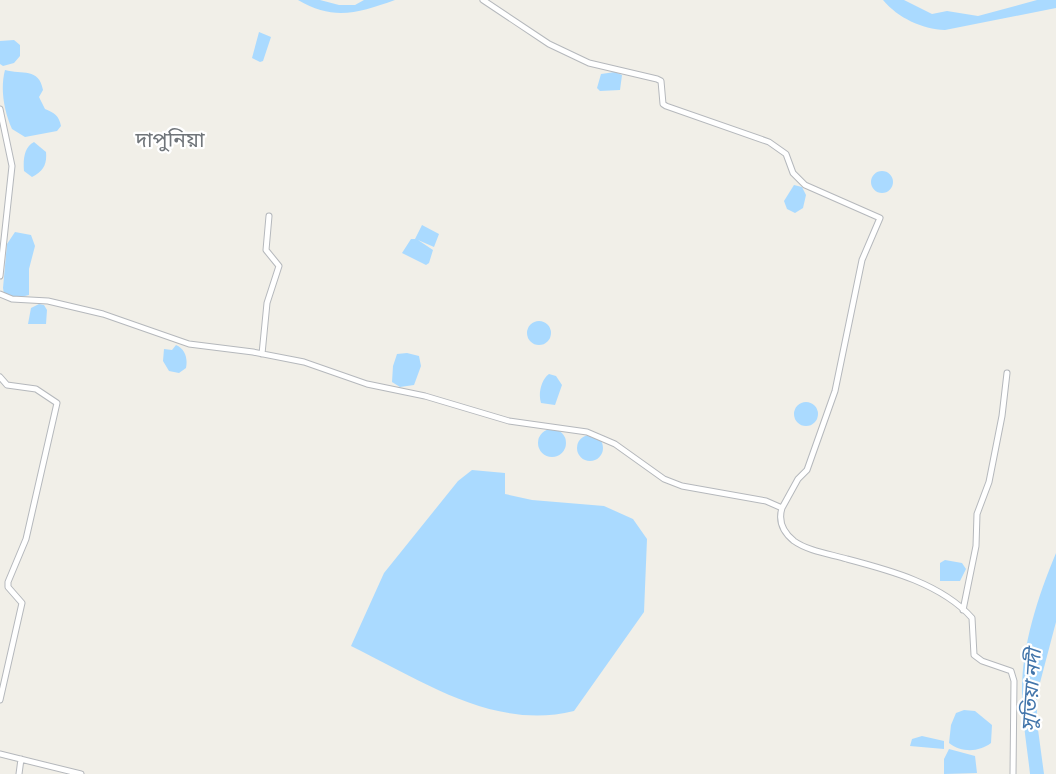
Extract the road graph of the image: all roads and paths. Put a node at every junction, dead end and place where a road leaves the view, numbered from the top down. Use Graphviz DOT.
graph roads {
  1 [pos="483,0"];
  2 [pos="0,109"];
  3 [pos="269,216"];
  4 [pos="0,276"];
  5 [pos="0,294"];
  6 [pos="262,354"];
  7 [pos="1007,373"];
  8 [pos="0,377"];
  9 [pos="782,508"];
  10 [pos="963,610"];
  11 [pos="0,700"];
  12 [pos="0,754"];
  13 [pos="21,759"];
  14 [pos="19,774"];
  15 [pos="81,774"];
  16 [pos="1012,774"];
  1 -- 9 [label="street"];
  2 -- 4 [label="street"];
  3 -- 6 [label="street"];
  5 -- 6 [label="street"];
  6 -- 9 [label="street"];
  7 -- 10 [label="street"];
  8 -- 11 [label="street"];
  9 -- 10 [label="street"];
  10 -- 16 [label="street"];
  12 -- 13 [label="street"];
  13 -- 14 [label="street"];
  13 -- 15 [label="street"];
}
